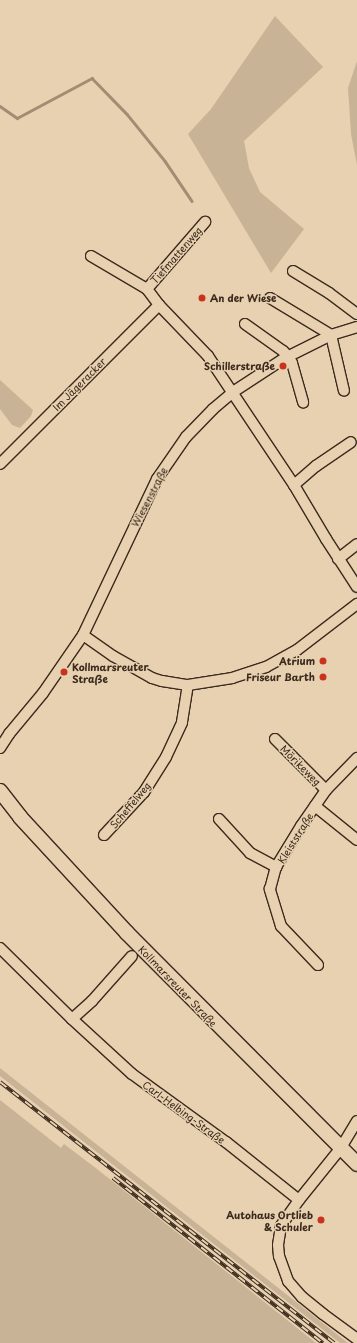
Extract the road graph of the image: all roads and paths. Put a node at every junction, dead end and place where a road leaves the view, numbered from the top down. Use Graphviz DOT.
graph roads {
  1 [pos="206,222"];
  2 [pos="91,256"];
  3 [pos="293,271"];
  4 [pos="147,288"];
  5 [pos="270,298"];
  6 [pos="159,305"];
  7 [pos="357,314"];
  8 [pos="245,324"];
  9 [pos="357,327"];
  10 [pos="331,335"];
  11 [pos="288,356"];
  12 [pos="344,391"];
  13 [pos="233,392"];
  14 [pos="303,402"];
  15 [pos="351,442"];
  16 [pos="0,464"];
  17 [pos="294,485"];
  18 [pos="357,544"];
  19 [pos="338,559"];
  20 [pos="357,587"];
  21 [pos="357,604"];
  22 [pos="83,635"];
  23 [pos="188,685"];
  24 [pos="9,734"];
  25 [pos="275,739"];
  26 [pos="0,740"];
  27 [pos="0,748"];
  28 [pos="357,758"];
  29 [pos="326,790"];
  30 [pos="2,796"];
  31 [pos="315,806"];
  32 [pos="219,819"];
  33 [pos="104,835"];
  34 [pos="357,840"];
  35 [pos="276,867"];
  36 [pos="0,948"];
  37 [pos="132,956"];
  38 [pos="318,965"];
  39 [pos="72,1020"];
  40 [pos="357,1121"];
  41 [pos="340,1148"];
  42 [pos="357,1164"];
  43 [pos="299,1200"];
  44 [pos="357,1339"];
  1 -- 4 [label="street, Tiefmattenweg"];
  2 -- 4 [label="street"];
  3 -- 7 [label="street"];
  4 -- 6 [label="street"];
  5 -- 10 [label="street"];
  6 -- 13 [label="street"];
  6 -- 16 [label="street, Im Jägeracker"];
  8 -- 11 [label="street"];
  9 -- 10 [label="street, Wiesenstraße"];
  10 -- 11 [label="street, Wiesenstraße"];
  10 -- 12 [label="street"];
  11 -- 13 [label="street, Wiesenstraße"];
  11 -- 14 [label="street"];
  13 -- 17 [label="street"];
  13 -- 22 [label="street, Wiesenstraße"];
  15 -- 17 [label="street"];
  17 -- 19 [label="street"];
  18 -- 19 [label="street"];
  19 -- 20 [label="street"];
  21 -- 23 [label="street"];
  22 -- 23 [label="street"];
  22 -- 24 [label="street, Wiesenstraße"];
  23 -- 33 [label="street, Scheffelweg"];
  24 -- 26 [label="street, Wiesenstraße"];
  24 -- 27 [label="street, Wiesenstraße"];
  25 -- 29 [label="street, Mörikeweg"];
  28 -- 29 [label="street, Kleiststraße"];
  29 -- 31 [label="street, Kleiststraße"];
  30 -- 41 [label="main road, Kollmarsreuter Straße"];
  31 -- 34 [label="street"];
  31 -- 35 [label="street, Kleiststraße"];
  32 -- 35 [label="street"];
  35 -- 38 [label="street, Kleiststraße"];
  36 -- 39 [label="street, Carl-Helbing-Straße"];
  37 -- 39 [label="street"];
  39 -- 43 [label="street, Carl-Helbing-Straße"];
  40 -- 41 [label="street"];
  41 -- 42 [label="main road, Kollmarsreuter Straße"];
  41 -- 43 [label="street"];
  43 -- 44 [label="street"];
}
